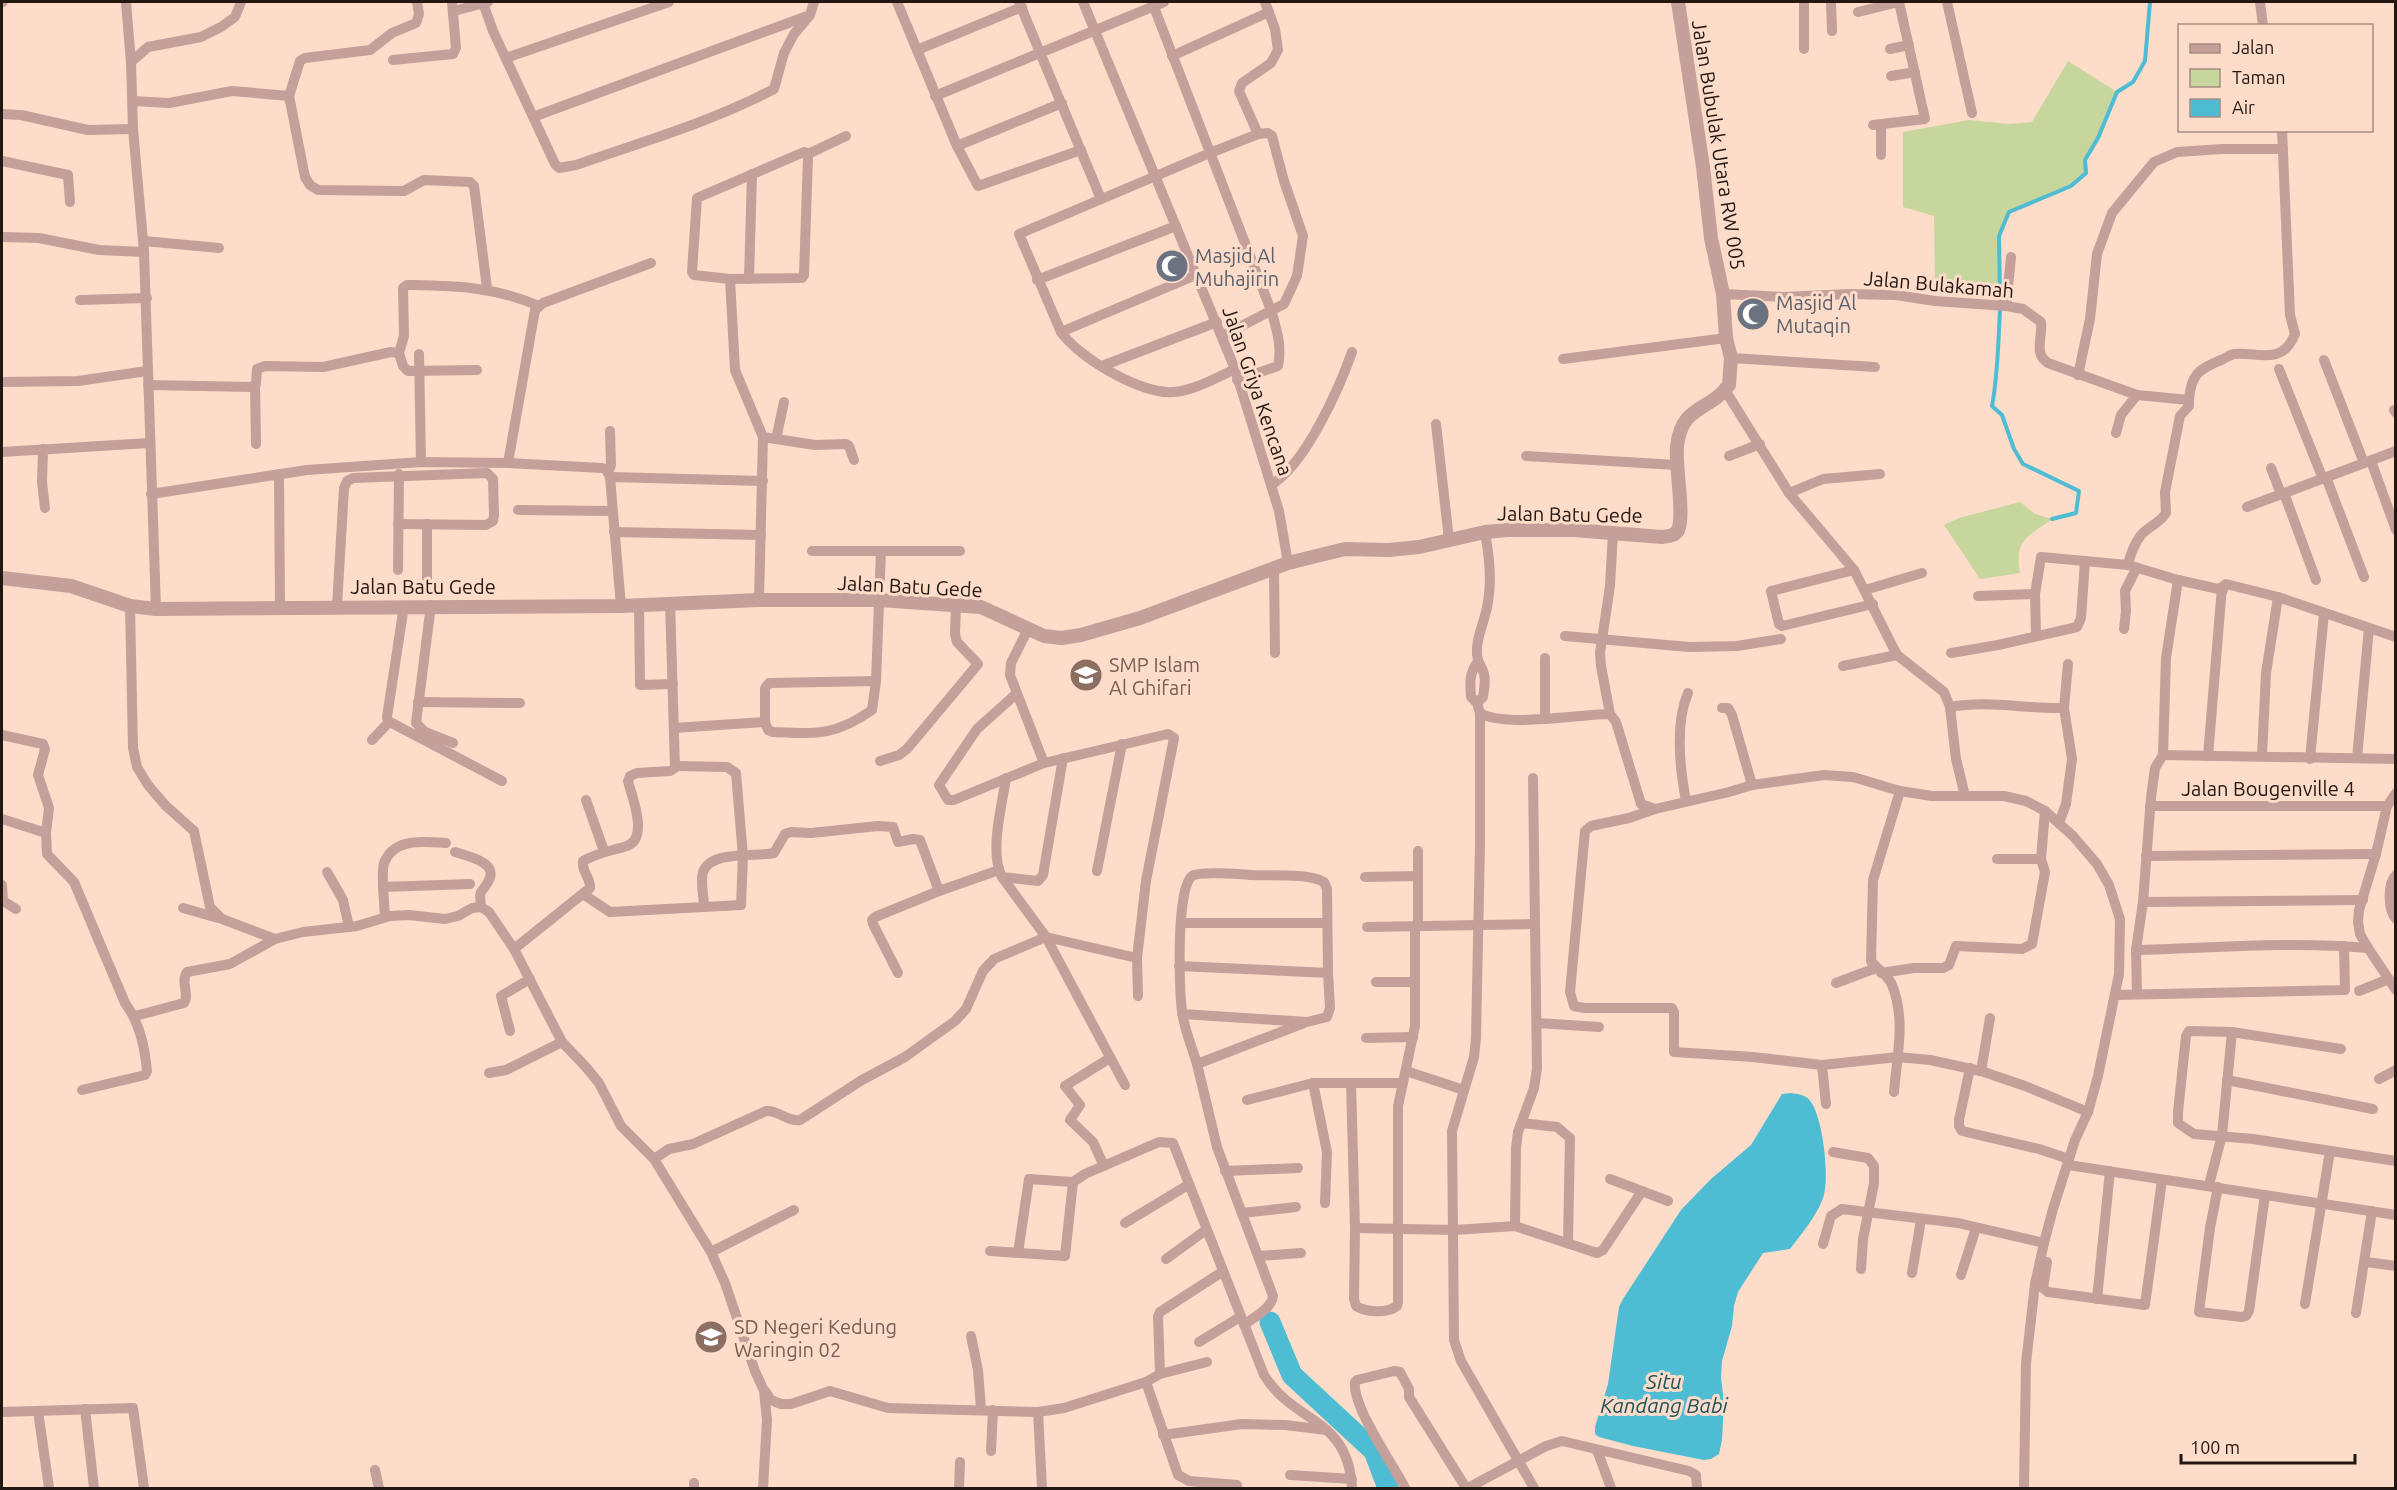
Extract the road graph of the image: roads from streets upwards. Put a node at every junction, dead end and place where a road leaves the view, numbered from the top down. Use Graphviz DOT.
graph roads {
  1 [pos="126,2"];
  2 [pos="241,2"];
  3 [pos="417,2"];
  4 [pos="485,2"];
  5 [pos="669,2"];
  6 [pos="814,2"];
  7 [pos="897,2"];
  8 [pos="1083,2"];
  9 [pos="1678,2"];
  10 [pos="1804,2"];
  11 [pos="1831,2"];
  12 [pos="1899,2"];
  13 [pos="1947,2"];
  14 [pos="2260,2"];
  15 [pos="1157,3"];
  16 [pos="1020,4"];
  17 [pos="453,6"];
  18 [pos="1267,7"];
  19 [pos="1858,12"];
  20 [pos="810,15"];
  21 [pos="2263,24"];
  22 [pos="1095,30"];
  23 [pos="1832,31"];
  24 [pos="1909,45"];
  25 [pos="1890,49"];
  26 [pos="917,50"];
  27 [pos="1804,50"];
  28 [pos="1040,53"];
  29 [pos="1172,56"];
  30 [pos="507,58"];
  31 [pos="393,60"];
  32 [pos="131,62"];
  33 [pos="1915,72"];
  34 [pos="1891,76"];
  35 [pos="290,96"];
  36 [pos="935,96"];
  37 [pos="133,101"];
  38 [pos="1062,103"];
  39 [pos="1972,113"];
  40 [pos="2,114"];
  41 [pos="533,117"];
  42 [pos="133,129"];
  43 [pos="2282,132"];
  44 [pos="1258,135"];
  45 [pos="846,136"];
  46 [pos="957,146"];
  47 [pos="2283,149"];
  48 [pos="1081,150"];
  49 [pos="1210,153"];
  50 [pos="808,154"];
  51 [pos="1881,155"];
  52 [pos="2,161"];
  53 [pos="752,174"];
  54 [pos="1155,176"];
  55 [pos="1101,199"];
  56 [pos="70,202"];
  57 [pos="1176,226"];
  58 [pos="2,237"];
  59 [pos="144,247"];
  60 [pos="219,248"];
  61 [pos="2011,257"];
  62 [pos="651,263"];
  63 [pos="1196,275"];
  64 [pos="730,279"];
  65 [pos="749,279"];
  66 [pos="1037,280"];
  67 [pos="487,288"];
  68 [pos="1723,294"];
  69 [pos="147,298"];
  70 [pos="80,300"];
  71 [pos="539,306"];
  72 [pos="2006,306"];
  73 [pos="1272,313"];
  74 [pos="1217,322"];
  75 [pos="1060,332"];
  76 [pos="1222,336"];
  77 [pos="1726,338"];
  78 [pos="1352,352"];
  79 [pos="399,353"];
  80 [pos="419,354"];
  81 [pos="1731,358"];
  82 [pos="1563,359"];
  83 [pos="2324,360"];
  84 [pos="1102,366"];
  85 [pos="1875,367"];
  86 [pos="2279,369"];
  87 [pos="477,370"];
  88 [pos="147,371"];
  89 [pos="420,371"];
  90 [pos="1236,374"];
  91 [pos="2078,375"];
  92 [pos="2,382"];
  93 [pos="148,385"];
  94 [pos="255,386"];
  95 [pos="1725,390"];
  96 [pos="2137,394"];
  97 [pos="2189,400"];
  98 [pos="784,402"];
  99 [pos="1436,424"];
  100 [pos="610,431"];
  101 [pos="2116,433"];
  102 [pos="763,437"];
  103 [pos="776,440"];
  104 [pos="149,443"];
  105 [pos="256,444"];
  106 [pos="1760,444"];
  107 [pos="43,449"];
  108 [pos="2396,451"];
  109 [pos="2,452"];
  110 [pos="1526,456"];
  111 [pos="1729,456"];
  112 [pos="854,460"];
  113 [pos="422,462"];
  114 [pos="508,462"];
  115 [pos="2367,462"];
  116 [pos="1676,465"];
  117 [pos="2271,468"];
  118 [pos="279,474"];
  119 [pos="399,474"];
  120 [pos="1880,474"];
  121 [pos="609,475"];
  122 [pos="2324,478"];
  123 [pos="763,481"];
  124 [pos="1271,485"];
  125 [pos="1788,493"];
  126 [pos="151,494"];
  127 [pos="2282,494"];
  128 [pos="2247,507"];
  129 [pos="45,508"];
  130 [pos="518,510"];
  131 [pos="612,512"];
  132 [pos="398,524"];
  133 [pos="427,524"];
  134 [pos="2396,530"];
  135 [pos="614,532"];
  136 [pos="1485,532"];
  137 [pos="1613,532"];
  138 [pos="761,535"];
  139 [pos="1449,540"];
  140 [pos="812,551"];
  141 [pos="881,551"];
  142 [pos="960,551"];
  143 [pos="2085,561"];
  144 [pos="1288,563"];
  145 [pos="2132,567"];
  146 [pos="1274,569"];
  147 [pos="398,570"];
  148 [pos="1854,570"];
  149 [pos="1922,573"];
  150 [pos="2364,577"];
  151 [pos="2,578"];
  152 [pos="427,578"];
  153 [pos="2178,580"];
  154 [pos="2316,580"];
  155 [pos="1865,590"];
  156 [pos="2223,590"];
  157 [pos="2035,594"];
  158 [pos="1978,596"];
  159 [pos="2278,597"];
  160 [pos="759,600"];
  161 [pos="879,600"];
  162 [pos="670,603"];
  163 [pos="639,604"];
  164 [pos="1873,604"];
  165 [pos="432,605"];
  166 [pos="956,605"];
  167 [pos="130,606"];
  168 [pos="337,606"];
  169 [pos="404,606"];
  170 [pos="621,606"];
  171 [pos="280,608"];
  172 [pos="156,609"];
  173 [pos="2324,613"];
  174 [pos="2368,628"];
  175 [pos="1028,629"];
  176 [pos="2124,629"];
  177 [pos="2036,635"];
  178 [pos="1565,636"];
  179 [pos="2396,637"];
  180 [pos="1601,638"];
  181 [pos="1781,639"];
  182 [pos="1275,653"];
  183 [pos="1951,653"];
  184 [pos="1897,655"];
  185 [pos="1545,658"];
  186 [pos="2068,664"];
  187 [pos="1843,666"];
  188 [pos="876,681"];
  189 [pos="673,684"];
  190 [pos="1688,693"];
  191 [pos="1016,694"];
  192 [pos="418,702"];
  193 [pos="520,703"];
  194 [pos="1950,707"];
  195 [pos="1478,708"];
  196 [pos="1722,708"];
  197 [pos="2064,708"];
  198 [pos="1610,714"];
  199 [pos="1545,718"];
  200 [pos="389,722"];
  201 [pos="765,722"];
  202 [pos="674,728"];
  203 [pos="2,735"];
  204 [pos="372,740"];
  205 [pos="453,743"];
  206 [pos="1122,744"];
  207 [pos="2163,754"];
  208 [pos="2208,756"];
  209 [pos="2262,756"];
  210 [pos="1063,758"];
  211 [pos="2357,758"];
  212 [pos="2310,759"];
  213 [pos="2396,759"];
  214 [pos="880,761"];
  215 [pos="1044,763"];
  216 [pos="676,766"];
  217 [pos="1006,778"];
  218 [pos="1533,778"];
  219 [pos="502,781"];
  220 [pos="1752,785"];
  221 [pos="1900,791"];
  222 [pos="2396,793"];
  223 [pos="1965,796"];
  224 [pos="586,800"];
  225 [pos="1686,801"];
  226 [pos="2150,806"];
  227 [pos="2387,806"];
  228 [pos="1655,808"];
  229 [pos="2045,811"];
  230 [pos="2,819"];
  231 [pos="2059,823"];
  232 [pos="46,833"];
  233 [pos="604,851"];
  234 [pos="1418,851"];
  235 [pos="2376,854"];
  236 [pos="743,856"];
  237 [pos="2146,856"];
  238 [pos="1997,859"];
  239 [pos="2041,859"];
  240 [pos="1097,871"];
  241 [pos="327,872"];
  242 [pos="1000,874"];
  243 [pos="2396,874"];
  244 [pos="1418,876"];
  245 [pos="1365,877"];
  246 [pos="470,884"];
  247 [pos="2,885"];
  248 [pos="383,887"];
  249 [pos="939,891"];
  250 [pos="583,894"];
  251 [pos="2363,900"];
  252 [pos="2143,902"];
  253 [pos="704,906"];
  254 [pos="481,907"];
  255 [pos="183,908"];
  256 [pos="16,909"];
  257 [pos="385,917"];
  258 [pos="218,918"];
  259 [pos="2396,919"];
  260 [pos="1181,923"];
  261 [pos="1327,923"];
  262 [pos="1535,924"];
  263 [pos="1478,925"];
  264 [pos="1416,926"];
  265 [pos="350,927"];
  266 [pos="1367,927"];
  267 [pos="1046,937"];
  268 [pos="275,939"];
  269 [pos="2344,946"];
  270 [pos="514,948"];
  271 [pos="2368,948"];
  272 [pos="2136,950"];
  273 [pos="1137,958"];
  274 [pos="1179,966"];
  275 [pos="1879,970"];
  276 [pos="898,973"];
  277 [pos="1328,974"];
  278 [pos="2389,978"];
  279 [pos="530,980"];
  280 [pos="1376,982"];
  281 [pos="1415,982"];
  282 [pos="1836,982"];
  283 [pos="2396,990"];
  284 [pos="2360,991"];
  285 [pos="2137,994"];
  286 [pos="2115,995"];
  287 [pos="1138,996"];
  288 [pos="1182,1014"];
  289 [pos="135,1017"];
  290 [pos="1990,1018"];
  291 [pos="1307,1022"];
  292 [pos="1537,1023"];
  293 [pos="1599,1027"];
  294 [pos="510,1031"];
  295 [pos="2232,1032"];
  296 [pos="1413,1037"];
  297 [pos="1366,1038"];
  298 [pos="562,1042"];
  299 [pos="2341,1049"];
  300 [pos="1898,1057"];
  301 [pos="1110,1058"];
  302 [pos="1197,1064"];
  303 [pos="1822,1065"];
  304 [pos="1975,1070"];
  305 [pos="2396,1070"];
  306 [pos="1406,1071"];
  307 [pos="489,1073"];
  308 [pos="2379,1079"];
  309 [pos="2227,1080"];
  310 [pos="1313,1083"];
  311 [pos="1351,1083"];
  312 [pos="1402,1083"];
  313 [pos="1125,1086"];
  314 [pos="82,1090"];
  315 [pos="1464,1090"];
  316 [pos="1894,1092"];
  317 [pos="1248,1100"];
  318 [pos="1826,1104"];
  319 [pos="2373,1109"];
  320 [pos="2088,1112"];
  321 [pos="1522,1123"];
  322 [pos="2222,1136"];
  323 [pos="2330,1151"];
  324 [pos="1833,1152"];
  325 [pos="654,1159"];
  326 [pos="2396,1161"];
  327 [pos="2070,1164"];
  328 [pos="1104,1166"];
  329 [pos="1298,1168"];
  330 [pos="1225,1171"];
  331 [pos="2110,1171"];
  332 [pos="1610,1179"];
  333 [pos="2162,1179"];
  334 [pos="1073,1182"];
  335 [pos="1188,1185"];
  336 [pos="2213,1186"];
  337 [pos="1642,1191"];
  338 [pos="2265,1195"];
  339 [pos="1668,1201"];
  340 [pos="1325,1203"];
  341 [pos="2322,1204"];
  342 [pos="1296,1207"];
  343 [pos="795,1210"];
  344 [pos="2372,1211"];
  345 [pos="1242,1213"];
  346 [pos="1868,1214"];
  347 [pos="2396,1215"];
  348 [pos="1921,1220"];
  349 [pos="1125,1223"];
  350 [pos="1515,1227"];
  351 [pos="1355,1228"];
  352 [pos="1398,1228"];
  353 [pos="1976,1228"];
  354 [pos="1206,1230"];
  355 [pos="1454,1230"];
  356 [pos="1568,1242"];
  357 [pos="2044,1243"];
  358 [pos="1823,1244"];
  359 [pos="990,1251"];
  360 [pos="711,1252"];
  361 [pos="1018,1253"];
  362 [pos="1301,1253"];
  363 [pos="1258,1256"];
  364 [pos="1166,1259"];
  365 [pos="2366,1262"];
  366 [pos="2396,1266"];
  367 [pos="1861,1269"];
  368 [pos="1222,1272"];
  369 [pos="1912,1273"];
  370 [pos="1961,1275"];
  371 [pos="2097,1299"];
  372 [pos="2305,1304"];
  373 [pos="2356,1313"];
  374 [pos="1245,1321"];
  375 [pos="971,1336"];
  376 [pos="1199,1342"];
  377 [pos="1206,1362"];
  378 [pos="1160,1374"];
  379 [pos="1146,1382"];
  380 [pos="764,1391"];
  381 [pos="85,1409"];
  382 [pos="987,1410"];
  383 [pos="38,1411"];
  384 [pos="2,1412"];
  385 [pos="1038,1412"];
  386 [pos="1327,1431"];
  387 [pos="1163,1435"];
  388 [pos="1597,1450"];
  389 [pos="991,1451"];
  390 [pos="1519,1460"];
  391 [pos="960,1462"];
  392 [pos="375,1470"];
  393 [pos="1290,1475"];
  394 [pos="1352,1484"];
  395 [pos="1237,1485"];
  396 [pos="49,1488"];
  397 [pos="94,1488"];
  398 [pos="144,1488"];
  399 [pos="380,1488"];
  400 [pos="763,1488"];
  401 [pos="959,1488"];
  402 [pos="1042,1488"];
  403 [pos="1405,1488"];
  404 [pos="1467,1488"];
  405 [pos="1534,1488"];
  406 [pos="1611,1488"];
  407 [pos="1697,1488"];
  408 [pos="2024,1488"];
  1 -- 32 [label="street"];
  2 -- 32 [label="street"];
  3 -- 35 [label="street"];
  4 -- 17 [label="street"];
  4 -- 30 [label="street"];
  5 -- 30 [label="street"];
  6 -- 20 [label="street"];
  7 -- 26 [label="street"];
  8 -- 22 [label="street, Jalan Griya Kencana"];
  9 -- 68 [label="street, Jalan Bubulak Utara RW 005"];
  10 -- 27 [label="street"];
  11 -- 23 [label="street"];
  12 -- 19 [label="street"];
  12 -- 24 [label="street"];
  13 -- 39 [label="street"];
  14 -- 21 [label="street"];
  15 -- 22 [label="street"];
  15 -- 29 [label="street"];
  16 -- 26 [label="street"];
  16 -- 28 [label="street"];
  17 -- 31 [label="street"];
  18 -- 29 [label="street"];
  18 -- 44 [label="street"];
  20 -- 41 [label="street"];
  20 -- 41 [label="street"];
  22 -- 28 [label="street"];
  22 -- 54 [label="street, Jalan Griya Kencana"];
  24 -- 25 [label="street"];
  24 -- 33 [label="street"];
  26 -- 36 [label="street"];
  28 -- 36 [label="street"];
  28 -- 38 [label="street"];
  29 -- 49 [label="street"];
  30 -- 41 [label="street"];
  32 -- 37 [label="street"];
  33 -- 34 [label="street"];
  33 -- 51 [label="street"];
  35 -- 37 [label="street"];
  35 -- 67 [label="street"];
  36 -- 46 [label="street"];
  37 -- 42 [label="street"];
  38 -- 46 [label="street"];
  38 -- 48 [label="street"];
  40 -- 42 [label="street"];
  42 -- 59 [label="street"];
  43 -- 47 [label="street"];
  44 -- 49 [label="street"];
  44 -- 73 [label="street"];
  45 -- 50 [label="street"];
  46 -- 48 [label="street"];
  47 -- 91 [label="street"];
  47 -- 97 [label="street"];
  48 -- 55 [label="street"];
  49 -- 54 [label="street"];
  49 -- 73 [label="street"];
  50 -- 53 [label="street"];
  50 -- 65 [label="street"];
  52 -- 56 [label="street"];
  53 -- 64 [label="street"];
  53 -- 65 [label="street"];
  54 -- 55 [label="street"];
  54 -- 57 [label="street, Jalan Griya Kencana"];
  55 -- 66 [label="street"];
  57 -- 63 [label="street, Jalan Griya Kencana"];
  57 -- 66 [label="street"];
  58 -- 59 [label="street"];
  59 -- 60 [label="street"];
  59 -- 69 [label="street"];
  61 -- 72 [label="street"];
  62 -- 71 [label="street"];
  63 -- 74 [label="street, Jalan Griya Kencana"];
  63 -- 75 [label="street"];
  64 -- 65 [label="street"];
  64 -- 102 [label="street"];
  66 -- 75 [label="street"];
  67 -- 71 [label="street"];
  67 -- 79 [label="street"];
  68 -- 72 [label="street, Jalan Bulakamah"];
  68 -- 77 [label="street, Jalan Bubulak Utara RW 005"];
  69 -- 70 [label="street"];
  69 -- 88 [label="street"];
  71 -- 114 [label="street"];
  72 -- 91 [label="street, Jalan Bulakamah"];
  73 -- 76 [label="street"];
  73 -- 90 [label="street"];
  74 -- 76 [label="street, Jalan Griya Kencana"];
  74 -- 84 [label="street"];
  75 -- 84 [label="street"];
  76 -- 90 [label="street, Jalan Griya Kencana"];
  77 -- 81 [label="street, Jalan Bubulak Utara RW 005"];
  77 -- 82 [label="street"];
  78 -- 124 [label="street"];
  79 -- 89 [label="street"];
  79 -- 94 [label="street"];
  80 -- 89 [label="street"];
  81 -- 85 [label="street"];
  81 -- 95 [label="street"];
  83 -- 115 [label="street"];
  84 -- 90 [label="street"];
  86 -- 122 [label="street"];
  87 -- 89 [label="street"];
  88 -- 92 [label="street"];
  88 -- 93 [label="street"];
  89 -- 113 [label="street"];
  90 -- 124 [label="street, Jalan Griya Kencana"];
  91 -- 96 [label="street, Jalan Bulakamah"];
  93 -- 94 [label="street"];
  93 -- 104 [label="street"];
  94 -- 105 [label="street"];
  95 -- 106 [label="street"];
  95 -- 116 [label="street, Jalan Batu Gede"];
  96 -- 97 [label="street, Jalan Bulakamah"];
  96 -- 101 [label="street"];
  97 -- 145 [label="street"];
  98 -- 103 [label="street"];
  99 -- 139 [label="street"];
  100 -- 121 [label="street"];
  102 -- 103 [label="street"];
  102 -- 123 [label="street"];
  103 -- 112 [label="street"];
  104 -- 107 [label="street"];
  104 -- 126 [label="street"];
  106 -- 111 [label="street"];
  106 -- 125 [label="street"];
  107 -- 109 [label="street"];
  107 -- 129 [label="street"];
  108 -- 115 [label="street"];
  110 -- 116 [label="street"];
  113 -- 114 [label="street"];
  113 -- 118 [label="street"];
  114 -- 121 [label="street"];
  115 -- 122 [label="street"];
  115 -- 134 [label="street"];
  116 -- 137 [label="street, Jalan Batu Gede"];
  117 -- 127 [label="street"];
  118 -- 126 [label="street"];
  118 -- 171 [label="street"];
  119 -- 132 [label="street"];
  119 -- 133 [label="street"];
  119 -- 168 [label="street"];
  120 -- 125 [label="street"];
  121 -- 123 [label="street"];
  121 -- 131 [label="street"];
  122 -- 127 [label="street"];
  122 -- 150 [label="street"];
  123 -- 138 [label="street"];
  124 -- 144 [label="street, Jalan Griya Kencana"];
  125 -- 148 [label="street"];
  126 -- 172 [label="street"];
  127 -- 128 [label="street"];
  127 -- 154 [label="street"];
  130 -- 131 [label="street"];
  131 -- 135 [label="street"];
  132 -- 133 [label="street"];
  132 -- 147 [label="street"];
  133 -- 152 [label="street"];
  135 -- 138 [label="street"];
  135 -- 170 [label="street"];
  136 -- 137 [label="street, Jalan Batu Gede"];
  136 -- 139 [label="street, Jalan Batu Gede"];
  136 -- 195 [label="street"];
  137 -- 180 [label="street"];
  138 -- 160 [label="street"];
  139 -- 144 [label="street, Jalan Batu Gede"];
  140 -- 141 [label="street"];
  141 -- 142 [label="street"];
  141 -- 161 [label="street"];
  143 -- 145 [label="street"];
  143 -- 157 [label="street"];
  143 -- 177 [label="street"];
  144 -- 146 [label="street, Jalan Batu Gede"];
  145 -- 153 [label="street"];
  145 -- 176 [label="street"];
  146 -- 175 [label="street, Jalan Batu Gede"];
  146 -- 182 [label="street"];
  148 -- 155 [label="street"];
  148 -- 164 [label="street"];
  149 -- 155 [label="street"];
  151 -- 167 [label="street, Jalan Batu Gede"];
  153 -- 156 [label="street"];
  153 -- 207 [label="street"];
  155 -- 164 [label="street"];
  156 -- 159 [label="street"];
  156 -- 208 [label="street"];
  157 -- 158 [label="street"];
  157 -- 177 [label="street"];
  159 -- 173 [label="street"];
  159 -- 209 [label="street"];
  160 -- 161 [label="street, Jalan Batu Gede"];
  160 -- 162 [label="street, Jalan Batu Gede"];
  161 -- 166 [label="street, Jalan Batu Gede"];
  161 -- 188 [label="street"];
  162 -- 163 [label="street, Jalan Batu Gede"];
  162 -- 189 [label="street"];
  163 -- 170 [label="street, Jalan Batu Gede"];
  163 -- 189 [label="street"];
  164 -- 184 [label="street"];
  165 -- 169 [label="street, Jalan Batu Gede"];
  165 -- 170 [label="street, Jalan Batu Gede"];
  165 -- 192 [label="street"];
  166 -- 175 [label="street, Jalan Batu Gede"];
  166 -- 214 [label="street"];
  167 -- 172 [label="street, Jalan Batu Gede"];
  167 -- 258 [label="street"];
  168 -- 169 [label="street, Jalan Batu Gede"];
  168 -- 171 [label="street, Jalan Batu Gede"];
  169 -- 200 [label="street"];
  171 -- 172 [label="street, Jalan Batu Gede"];
  173 -- 174 [label="street"];
  173 -- 212 [label="street"];
  174 -- 179 [label="street"];
  174 -- 211 [label="street"];
  175 -- 191 [label="street"];
  177 -- 183 [label="street"];
  178 -- 180 [label="street"];
  180 -- 181 [label="street"];
  180 -- 198 [label="street"];
  184 -- 187 [label="street"];
  184 -- 194 [label="street"];
  185 -- 199 [label="street"];
  186 -- 197 [label="street"];
  188 -- 201 [label="street"];
  188 -- 201 [label="street"];
  189 -- 202 [label="street"];
  190 -- 225 [label="street"];
  191 -- 215 [label="street"];
  191 -- 217 [label="street"];
  192 -- 193 [label="street"];
  192 -- 205 [label="street"];
  194 -- 197 [label="street"];
  194 -- 223 [label="street"];
  195 -- 199 [label="street"];
  195 -- 263 [label="street"];
  196 -- 220 [label="street"];
  197 -- 231 [label="street"];
  198 -- 199 [label="street"];
  198 -- 228 [label="street"];
  200 -- 204 [label="street"];
  200 -- 219 [label="street"];
  201 -- 202 [label="street"];
  202 -- 216 [label="street"];
  203 -- 232 [label="street"];
  206 -- 210 [label="street"];
  206 -- 240 [label="street"];
  206 -- 273 [label="street"];
  207 -- 208 [label="street"];
  207 -- 226 [label="street"];
  208 -- 209 [label="street"];
  209 -- 212 [label="street"];
  210 -- 215 [label="street"];
  210 -- 242 [label="street"];
  211 -- 212 [label="street"];
  211 -- 213 [label="street"];
  215 -- 217 [label="street"];
  216 -- 233 [label="street"];
  216 -- 236 [label="street"];
  217 -- 242 [label="street"];
  218 -- 262 [label="street"];
  220 -- 221 [label="street"];
  220 -- 225 [label="street"];
  221 -- 223 [label="street"];
  221 -- 275 [label="street"];
  222 -- 227 [label="street"];
  223 -- 229 [label="street"];
  224 -- 233 [label="street"];
  225 -- 228 [label="street"];
  226 -- 227 [label="street, Jalan Bougenville 4"];
  226 -- 237 [label="street"];
  227 -- 235 [label="street"];
  228 -- 303 [label="street"];
  229 -- 231 [label="street"];
  229 -- 239 [label="street"];
  230 -- 232 [label="street"];
  231 -- 286 [label="street"];
  232 -- 289 [label="street"];
  233 -- 250 [label="street"];
  234 -- 244 [label="street"];
  235 -- 237 [label="street"];
  235 -- 251 [label="street"];
  236 -- 249 [label="street"];
  236 -- 253 [label="street"];
  236 -- 253 [label="street"];
  237 -- 252 [label="street"];
  238 -- 239 [label="street"];
  239 -- 275 [label="street"];
  241 -- 265 [label="street"];
  242 -- 249 [label="street"];
  242 -- 267 [label="street"];
  243 -- 259 [label="street"];
  244 -- 245 [label="street"];
  244 -- 264 [label="street"];
  246 -- 248 [label="street"];
  247 -- 256 [label="street"];
  248 -- 254 [label="street"];
  248 -- 257 [label="street"];
  249 -- 276 [label="street"];
  250 -- 253 [label="street"];
  250 -- 270 [label="street"];
  251 -- 252 [label="street"];
  251 -- 271 [label="street"];
  252 -- 272 [label="street"];
  254 -- 257 [label="street"];
  254 -- 270 [label="street"];
  255 -- 258 [label="street"];
  257 -- 265 [label="street"];
  258 -- 268 [label="street"];
  260 -- 261 [label="street"];
  260 -- 261 [label="street"];
  260 -- 274 [label="street"];
  261 -- 277 [label="street"];
  262 -- 263 [label="street"];
  262 -- 292 [label="street"];
  263 -- 264 [label="street"];
  263 -- 315 [label="street"];
  264 -- 266 [label="street"];
  264 -- 281 [label="street"];
  265 -- 268 [label="street"];
  267 -- 273 [label="street"];
  267 -- 301 [label="street"];
  267 -- 325 [label="street"];
  268 -- 289 [label="street"];
  269 -- 271 [label="street"];
  269 -- 272 [label="street"];
  269 -- 285 [label="street"];
  270 -- 279 [label="street"];
  271 -- 278 [label="street"];
  272 -- 285 [label="street"];
  273 -- 287 [label="street"];
  274 -- 277 [label="street"];
  274 -- 288 [label="street"];
  275 -- 282 [label="street"];
  275 -- 300 [label="street"];
  277 -- 291 [label="street"];
  278 -- 283 [label="street"];
  278 -- 284 [label="street"];
  279 -- 294 [label="street"];
  279 -- 298 [label="street"];
  280 -- 281 [label="street"];
  281 -- 296 [label="street"];
  285 -- 286 [label="street"];
  286 -- 320 [label="street"];
  288 -- 291 [label="street"];
  288 -- 302 [label="street"];
  289 -- 314 [label="street"];
  290 -- 304 [label="street"];
  291 -- 302 [label="street"];
  292 -- 293 [label="street"];
  292 -- 321 [label="street"];
  295 -- 299 [label="street"];
  295 -- 309 [label="street"];
  295 -- 322 [label="street"];
  296 -- 297 [label="street"];
  296 -- 306 [label="street"];
  298 -- 307 [label="street"];
  298 -- 325 [label="street"];
  300 -- 303 [label="street"];
  300 -- 304 [label="street"];
  300 -- 316 [label="street"];
  301 -- 313 [label="street"];
  301 -- 328 [label="street"];
  302 -- 330 [label="street"];
  303 -- 318 [label="street"];
  304 -- 320 [label="street"];
  304 -- 327 [label="street"];
  305 -- 308 [label="street"];
  306 -- 312 [label="street"];
  306 -- 315 [label="street"];
  309 -- 319 [label="street"];
  309 -- 322 [label="street"];
  310 -- 311 [label="street"];
  310 -- 317 [label="street"];
  310 -- 340 [label="street"];
  311 -- 312 [label="street"];
  311 -- 351 [label="street"];
  312 -- 352 [label="street"];
  315 -- 355 [label="street"];
  320 -- 327 [label="street"];
  321 -- 350 [label="street"];
  321 -- 356 [label="street"];
  322 -- 323 [label="street"];
  322 -- 336 [label="street"];
  323 -- 326 [label="street"];
  323 -- 341 [label="street"];
  324 -- 346 [label="street"];
  325 -- 360 [label="street"];
  327 -- 331 [label="street"];
  327 -- 357 [label="street"];
  327 -- 371 [label="street"];
  328 -- 334 [label="street"];
  328 -- 335 [label="street"];
  329 -- 330 [label="street"];
  330 -- 345 [label="street"];
  331 -- 333 [label="street"];
  331 -- 371 [label="street"];
  332 -- 337 [label="street"];
  333 -- 336 [label="street"];
  333 -- 371 [label="street"];
  334 -- 361 [label="street"];
  334 -- 361 [label="street"];
  335 -- 349 [label="street"];
  335 -- 354 [label="street"];
  336 -- 338 [label="street"];
  336 -- 338 [label="street"];
  337 -- 339 [label="street"];
  337 -- 356 [label="street"];
  338 -- 341 [label="street"];
  341 -- 344 [label="street"];
  341 -- 372 [label="street"];
  342 -- 345 [label="street"];
  343 -- 360 [label="street"];
  344 -- 347 [label="street"];
  344 -- 365 [label="street"];
  345 -- 363 [label="street"];
  346 -- 348 [label="street"];
  346 -- 358 [label="street"];
  346 -- 367 [label="street"];
  348 -- 353 [label="street"];
  348 -- 369 [label="street"];
  350 -- 355 [label="street"];
  350 -- 356 [label="street"];
  351 -- 352 [label="street"];
  351 -- 352 [label="street"];
  352 -- 355 [label="street"];
  353 -- 357 [label="street"];
  353 -- 370 [label="street"];
  354 -- 364 [label="street"];
  354 -- 368 [label="street"];
  355 -- 390 [label="street"];
  357 -- 408 [label="street"];
  359 -- 361 [label="street"];
  360 -- 380 [label="street"];
  362 -- 363 [label="street"];
  363 -- 374 [label="street"];
  365 -- 366 [label="street"];
  365 -- 373 [label="street"];
  368 -- 374 [label="street"];
  368 -- 378 [label="street"];
  374 -- 376 [label="street"];
  374 -- 386 [label="street"];
  375 -- 382 [label="street"];
  377 -- 378 [label="street"];
  378 -- 379 [label="street"];
  379 -- 385 [label="street"];
  379 -- 387 [label="street"];
  380 -- 382 [label="street"];
  380 -- 400 [label="street"];
  381 -- 383 [label="street"];
  381 -- 397 [label="street"];
  381 -- 398 [label="street"];
  382 -- 385 [label="street"];
  382 -- 389 [label="street"];
  383 -- 384 [label="street"];
  383 -- 396 [label="street"];
  385 -- 402 [label="street"];
  386 -- 387 [label="street"];
  386 -- 394 [label="street"];
  387 -- 395 [label="street"];
  388 -- 390 [label="street"];
  388 -- 406 [label="street"];
  388 -- 407 [label="street"];
  390 -- 404 [label="street"];
  390 -- 405 [label="street"];
  391 -- 401 [label="street"];
  392 -- 399 [label="street"];
  393 -- 394 [label="street"];
  403 -- 404 [label="street"];
}
